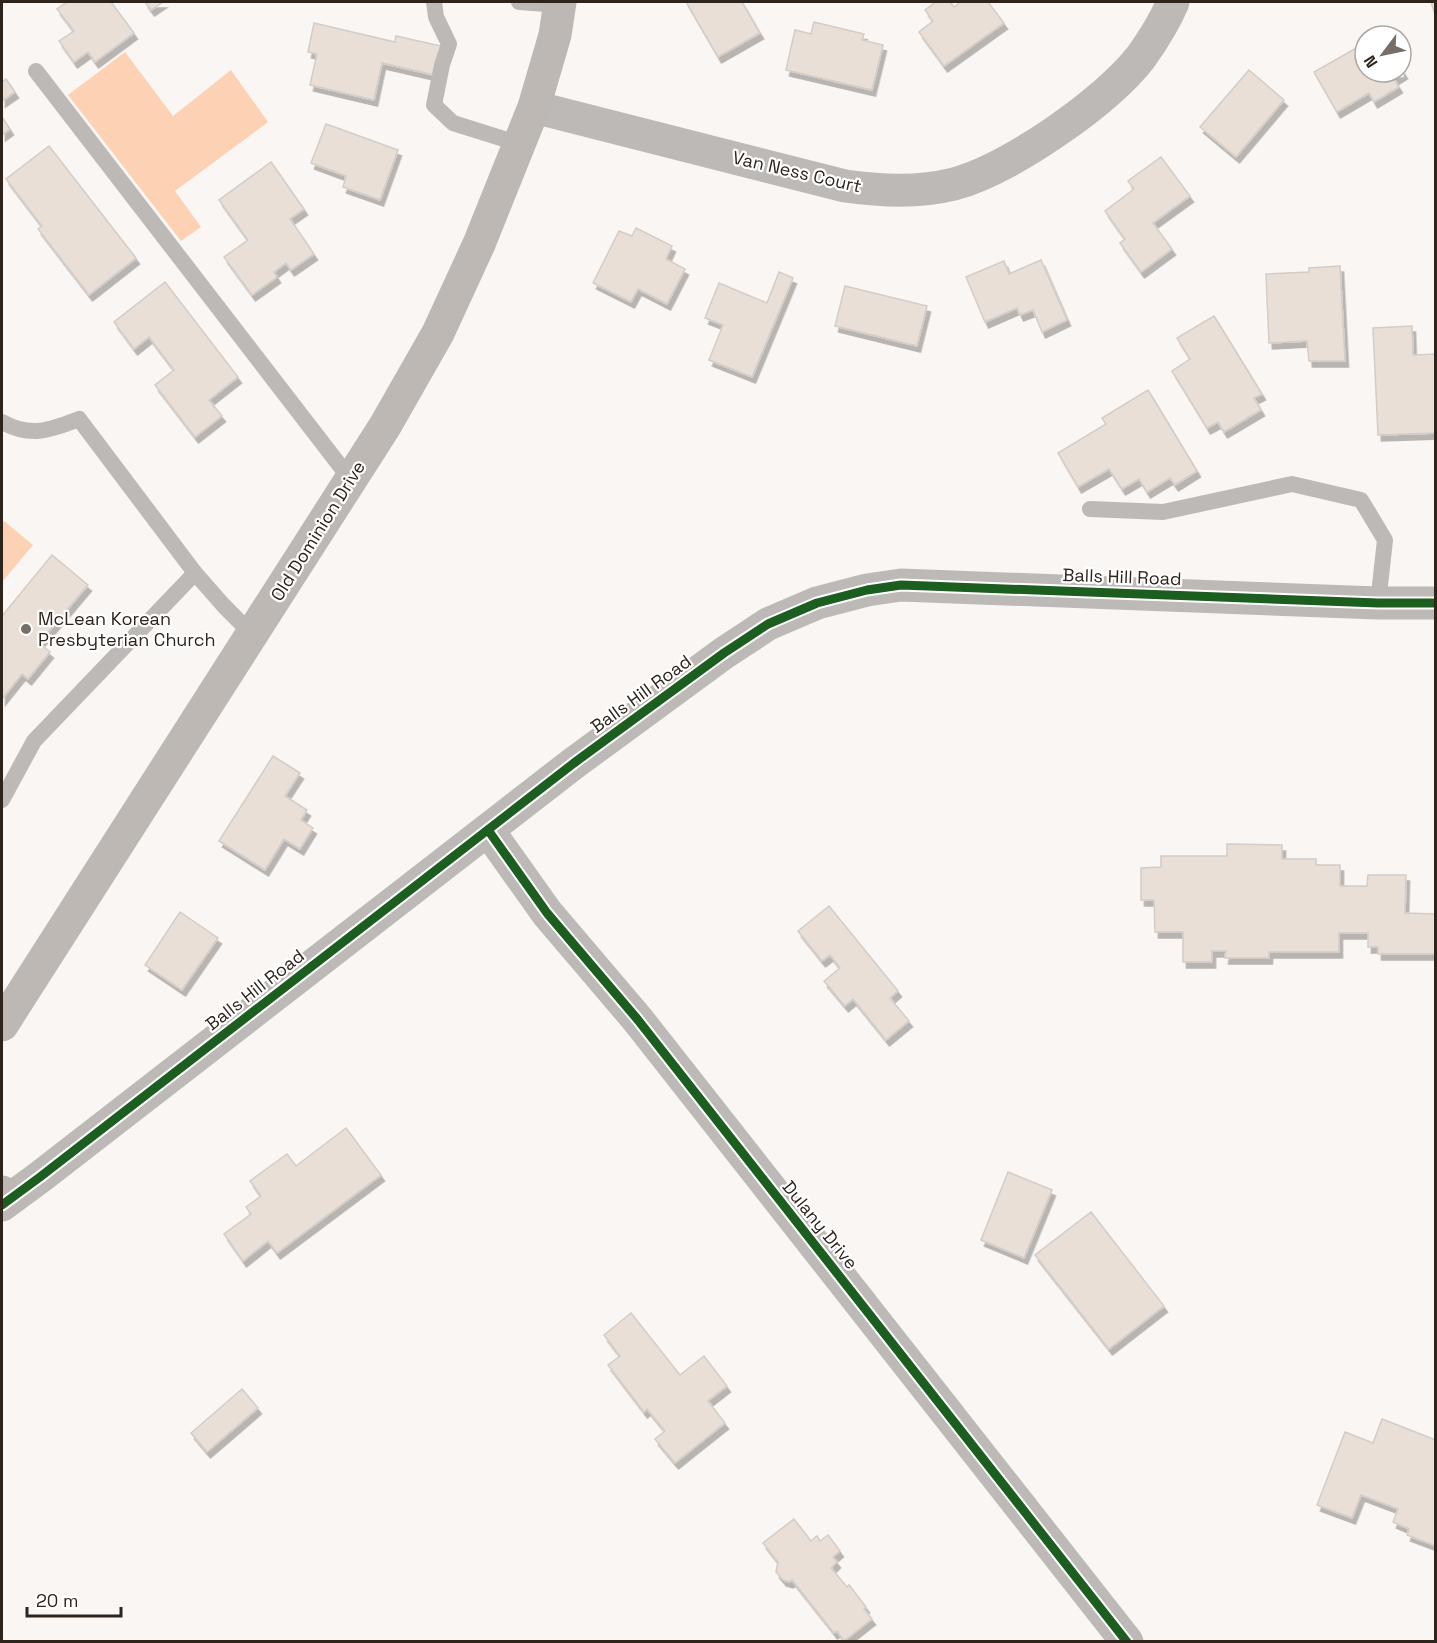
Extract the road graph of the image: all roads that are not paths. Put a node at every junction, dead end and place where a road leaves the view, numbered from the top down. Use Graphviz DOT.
graph roads {
  1 [pos="434,2"];
  2 [pos="519,2"];
  3 [pos="1173,2"];
  4 [pos="560,3"];
  5 [pos="36,71"];
  6 [pos="534,107"];
  7 [pos="520,144"];
  8 [pos="2,422"];
  9 [pos="351,480"];
  10 [pos="1090,509"];
  11 [pos="195,573"];
  12 [pos="1378,603"];
  13 [pos="1436,603"];
  14 [pos="253,635"];
  15 [pos="2,800"];
  16 [pos="488,830"];
  17 [pos="2,1025"];
  18 [pos="5,1198"];
  19 [pos="1127,1641"];
  1 -- 7 [label="lane"];
  2 -- 4 [label="lane"];
  3 -- 6 [label="street, Van Ness Court"];
  4 -- 6 [label="main road, Old Dominion Drive"];
  5 -- 9 [label="lane"];
  6 -- 7 [label="main road, Old Dominion Drive"];
  7 -- 9 [label="main road, Old Dominion Drive"];
  8 -- 11 [label="lane"];
  9 -- 14 [label="main road, Old Dominion Drive"];
  10 -- 12 [label="lane"];
  11 -- 14 [label="lane"];
  11 -- 15 [label="lane"];
  12 -- 13 [label="street, Balls Hill Road"];
  12 -- 16 [label="street, Balls Hill Road"];
  14 -- 17 [label="main road, Old Dominion Drive"];
  16 -- 18 [label="street, Balls Hill Road"];
  16 -- 19 [label="street, Dulany Drive"];
}
